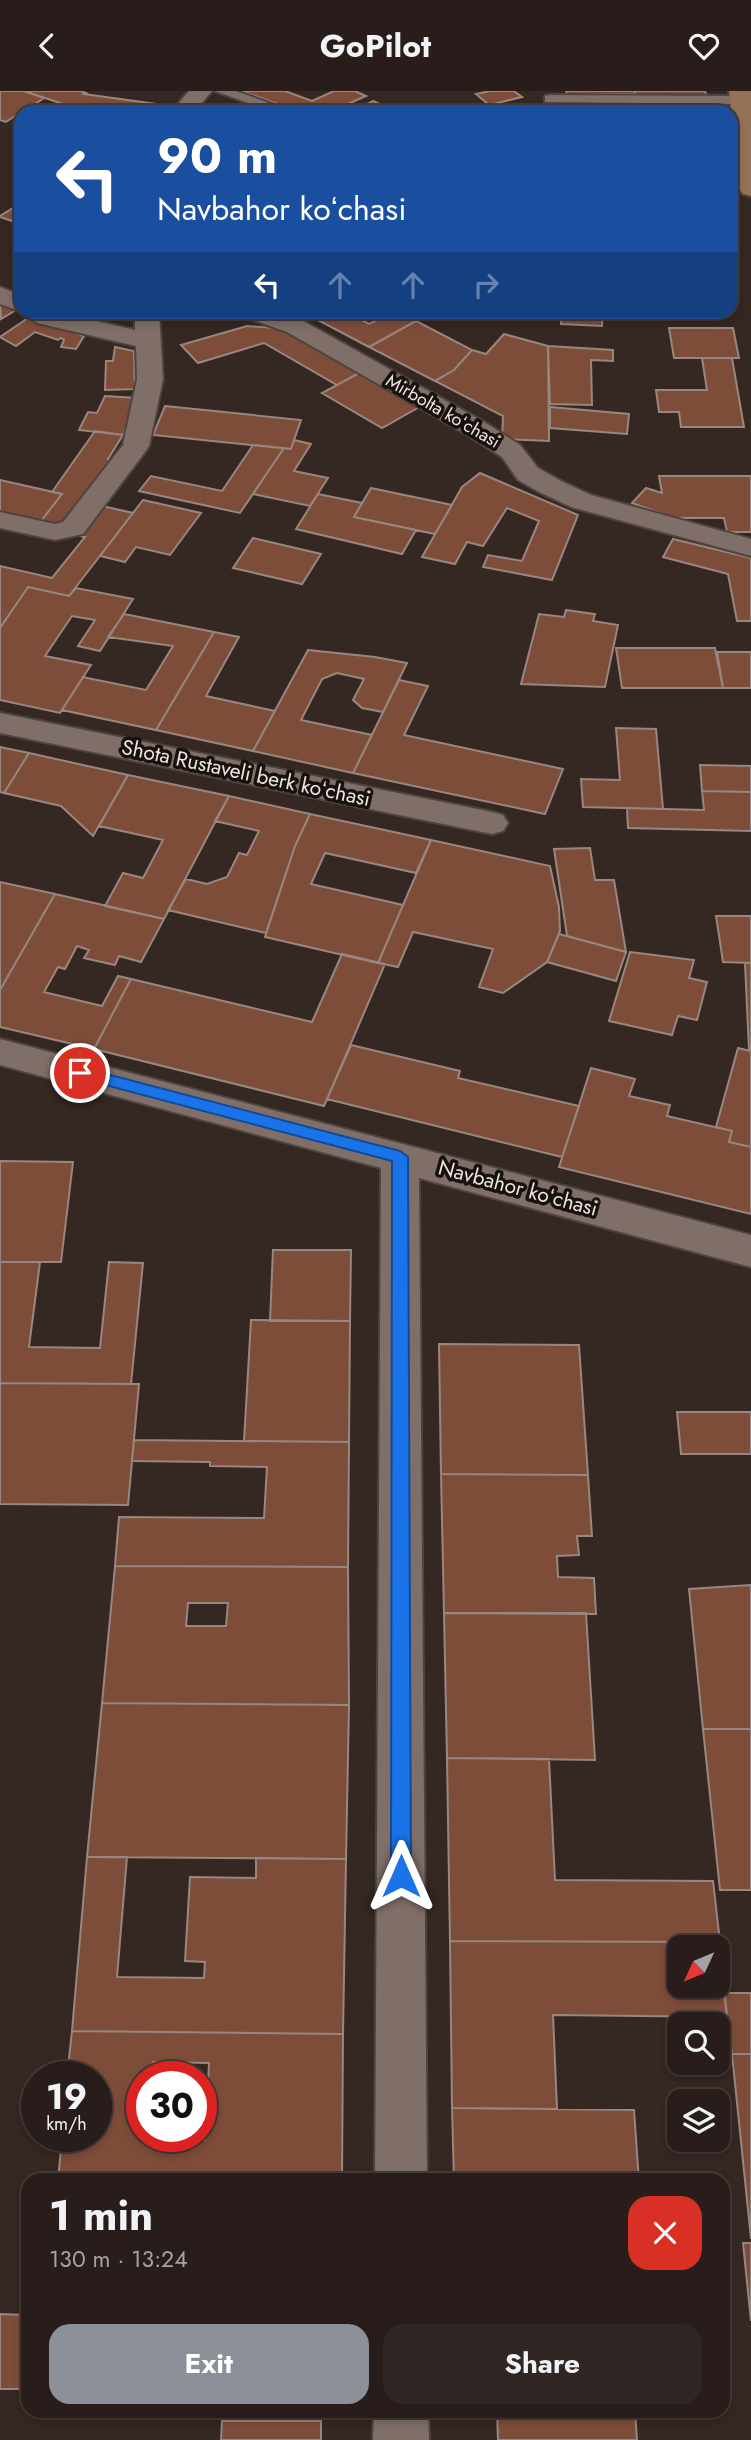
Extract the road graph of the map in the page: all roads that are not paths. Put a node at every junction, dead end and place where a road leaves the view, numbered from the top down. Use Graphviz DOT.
graph roads {
  1 [pos="201,91"];
  2 [pos="222,91"];
  3 [pos="743,95"];
  4 [pos="550,99"];
  5 [pos="188,105"];
  6 [pos="266,105"];
  7 [pos="751,189"];
  8 [pos="50,319"];
  9 [pos="147,319"];
  10 [pos="274,319"];
  11 [pos="149,341"];
  12 [pos="0,520"];
  13 [pos="751,548"];
  14 [pos="0,723"];
  15 [pos="492,823"];
  16 [pos="0,1052"];
  17 [pos="400,1157"];
  18 [pos="751,1251"];
  19 [pos="401,2173"];
  20 [pos="401,2418"];
  21 [pos="401,2440"];
  1 -- 5 [label="street"];
  2 -- 6 [label="lane"];
  3 -- 4 [label="lane"];
  3 -- 7 [label="main road"];
  8 -- 11 [label="street"];
  9 -- 11 [label="street"];
  10 -- 13 [label="street, Mirbolta koʻchasi"];
  11 -- 12 [label="street"];
  14 -- 15 [label="street, Shota Rustaveli berk koʻchasi"];
  16 -- 17 [label="street, Navbahor koʻchasi"];
  17 -- 18 [label="street, Navbahor koʻchasi"];
  17 -- 19 [label="street"];
  20 -- 21 [label="street"];
}
